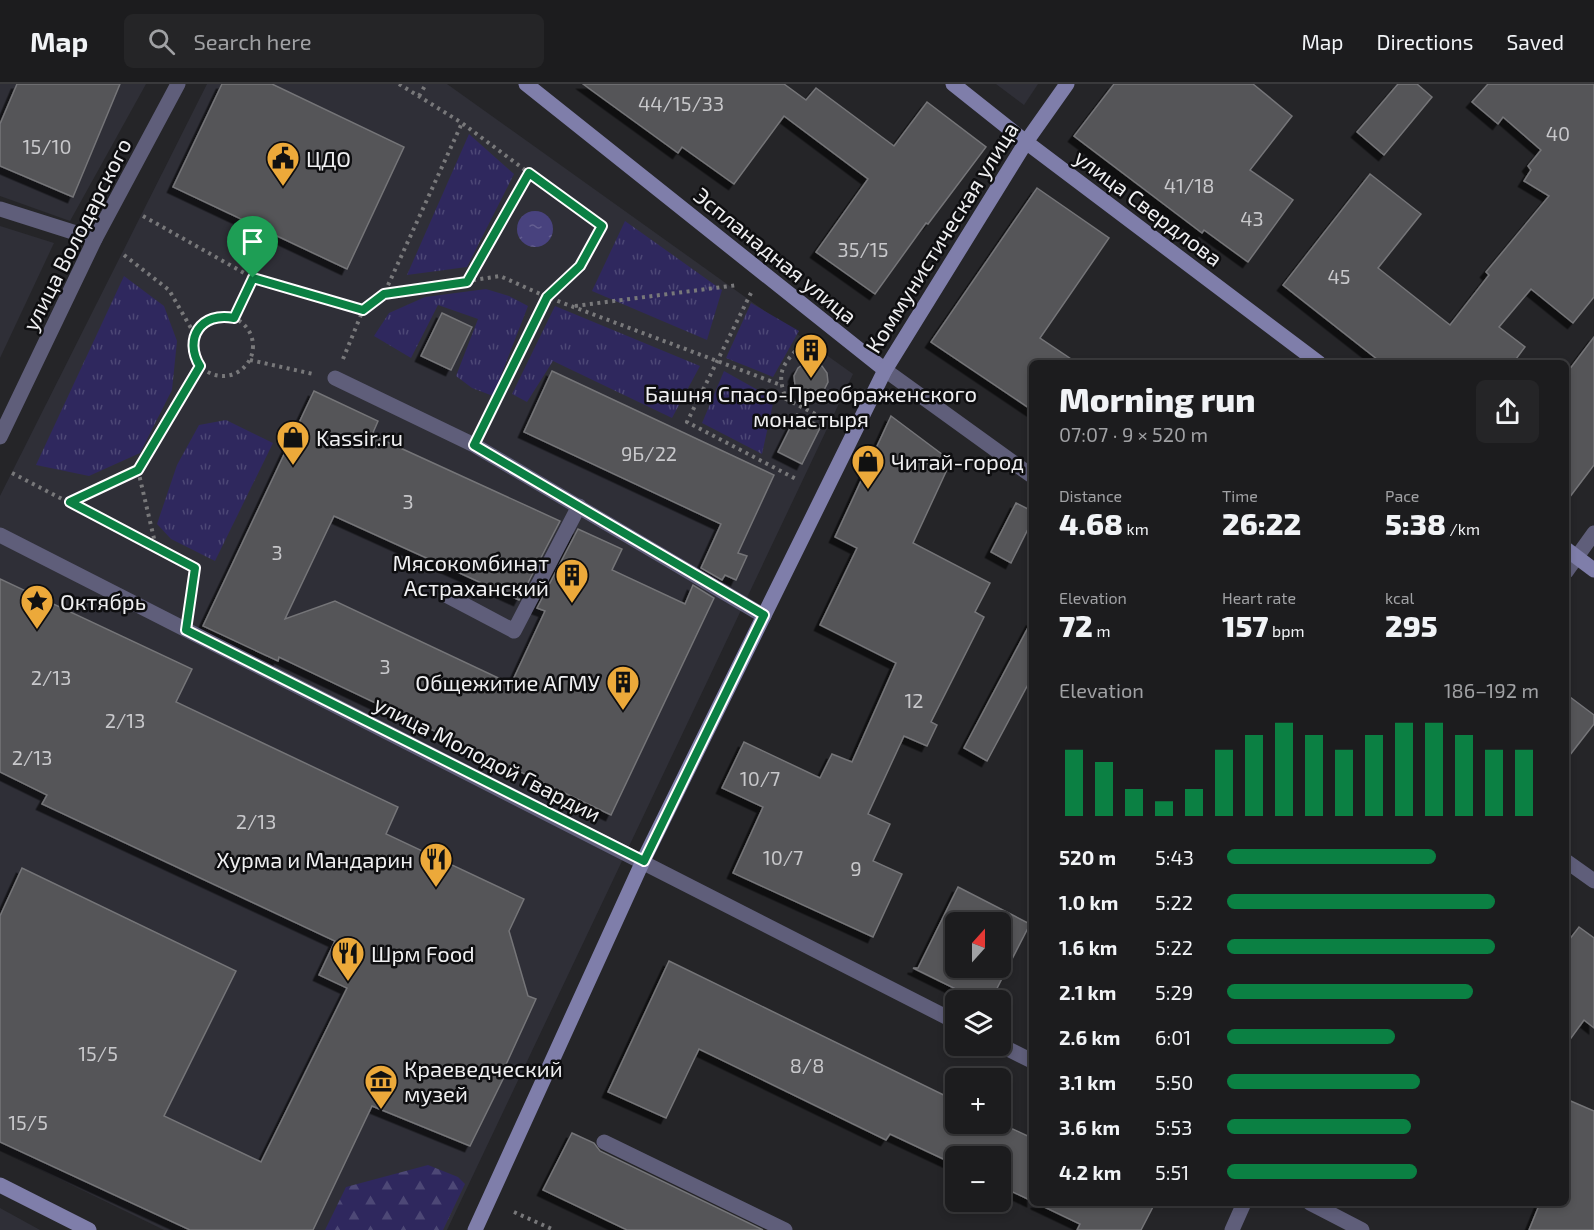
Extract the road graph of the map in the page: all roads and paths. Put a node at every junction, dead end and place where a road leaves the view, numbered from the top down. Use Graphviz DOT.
graph roads {
  1 [pos="178,84"];
  2 [pos="399,84"];
  3 [pos="426,84"];
  4 [pos="526,84"];
  5 [pos="953,84"];
  6 [pos="1067,84"];
  7 [pos="419,96"];
  8 [pos="462,123"];
  9 [pos="1026,142"];
  10 [pos="529,173"];
  11 [pos="0,209"];
  12 [pos="143,216"];
  13 [pos="95,239"];
  14 [pos="123,255"];
  15 [pos="253,278"];
  16 [pos="467,282"];
  17 [pos="738,285"];
  18 [pos="751,293"];
  19 [pos="384,294"];
  20 [pos="547,297"];
  21 [pos="573,306"];
  22 [pos="363,310"];
  23 [pos="234,318"];
  24 [pos="195,335"];
  25 [pos="817,344"];
  26 [pos="250,360"];
  27 [pos="1315,360"];
  28 [pos="716,361"];
  29 [pos="200,366"];
  30 [pos="885,370"];
  31 [pos="335,378"];
  32 [pos="781,385"];
  33 [pos="823,418"];
  34 [pos="0,437"];
  35 [pos="474,445"];
  36 [pos="138,470"];
  37 [pos="12,473"];
  38 [pos="1029,474"];
  39 [pos="798,480"];
  40 [pos="70,502"];
  41 [pos="579,506"];
  42 [pos="1594,533"];
  43 [pos="0,535"];
  44 [pos="156,547"];
  45 [pos="1571,553"];
  46 [pos="1594,570"];
  47 [pos="446,595"];
  48 [pos="764,615"];
  49 [pos="186,630"];
  50 [pos="644,861"];
  51 [pos="1569,863"];
  52 [pos="1594,881"];
  53 [pos="945,1016"];
  54 [pos="1011,1050"];
  55 [pos="1029,1060"];
  56 [pos="604,1142"];
  57 [pos="0,1185"];
  58 [pos="1243,1206"];
  59 [pos="1316,1206"];
  60 [pos="514,1212"];
  61 [pos="89,1230"];
  62 [pos="475,1230"];
  63 [pos="554,1230"];
  64 [pos="785,1230"];
  65 [pos="1232,1230"];
  66 [pos="1362,1230"];
  1 -- 13 [label="street, улица Володарского"];
  2 -- 7 [label="path"];
  3 -- 7 [label="path"];
  4 -- 30 [label="main road, Эспланадная улица"];
  5 -- 9 [label="main road, улица Свердлова"];
  6 -- 9 [label="main road, Коммунистическая улица"];
  7 -- 8 [label="path"];
  8 -- 10 [label="path"];
  8 -- 19 [label="path"];
  9 -- 27 [label="main road, улица Свердлова"];
  9 -- 30 [label="main road, Коммунистическая улица"];
  10 -- 16 [label="path"];
  10 -- 20 [label="path"];
  11 -- 13 [label="street"];
  12 -- 15 [label="path"];
  13 -- 34 [label="street, улица Володарского"];
  14 -- 24 [label="path"];
  15 -- 22 [label="path"];
  15 -- 23 [label="path"];
  16 -- 19 [label="path"];
  16 -- 20 [label="path"];
  17 -- 21 [label="path"];
  18 -- 28 [label="path"];
  19 -- 22 [label="path"];
  20 -- 21 [label="path"];
  20 -- 35 [label="path"];
  21 -- 28 [label="path"];
  22 -- 31 [label="path"];
  23 -- 24 [label="path"];
  23 -- 26 [label="path"];
  24 -- 29 [label="path"];
  25 -- 32 [label="path"];
  26 -- 29 [label="path"];
  26 -- 31 [label="path"];
  28 -- 32 [label="path"];
  28 -- 39 [label="path"];
  29 -- 36 [label="path"];
  30 -- 38 [label="street, Эспланадная улица"];
  30 -- 48 [label="main road, Коммунистическая улица"];
  31 -- 35 [label="street"];
  32 -- 33 [label="path"];
  35 -- 41 [label="street"];
  36 -- 40 [label="path"];
  36 -- 44 [label="path"];
  37 -- 40 [label="path"];
  40 -- 44 [label="path"];
  41 -- 47 [label="street"];
  41 -- 48 [label="street"];
  42 -- 45 [label="street"];
  43 -- 49 [label="street, улица Молодой Гвардии"];
  44 -- 49 [label="path"];
  45 -- 46 [label="main road"];
  48 -- 50 [label="main road, Коммунистическая улица"];
  49 -- 50 [label="street, улица Молодой Гвардии"];
  50 -- 53 [label="street, улица Молодой Гвардии"];
  50 -- 62 [label="main road, Коммунистическая улица"];
  51 -- 52 [label="street"];
  54 -- 55 [label="street"];
  56 -- 64 [label="street"];
  57 -- 61 [label="main road"];
  58 -- 65 [label="street"];
  59 -- 66 [label="street"];
  60 -- 63 [label="path"];
}
